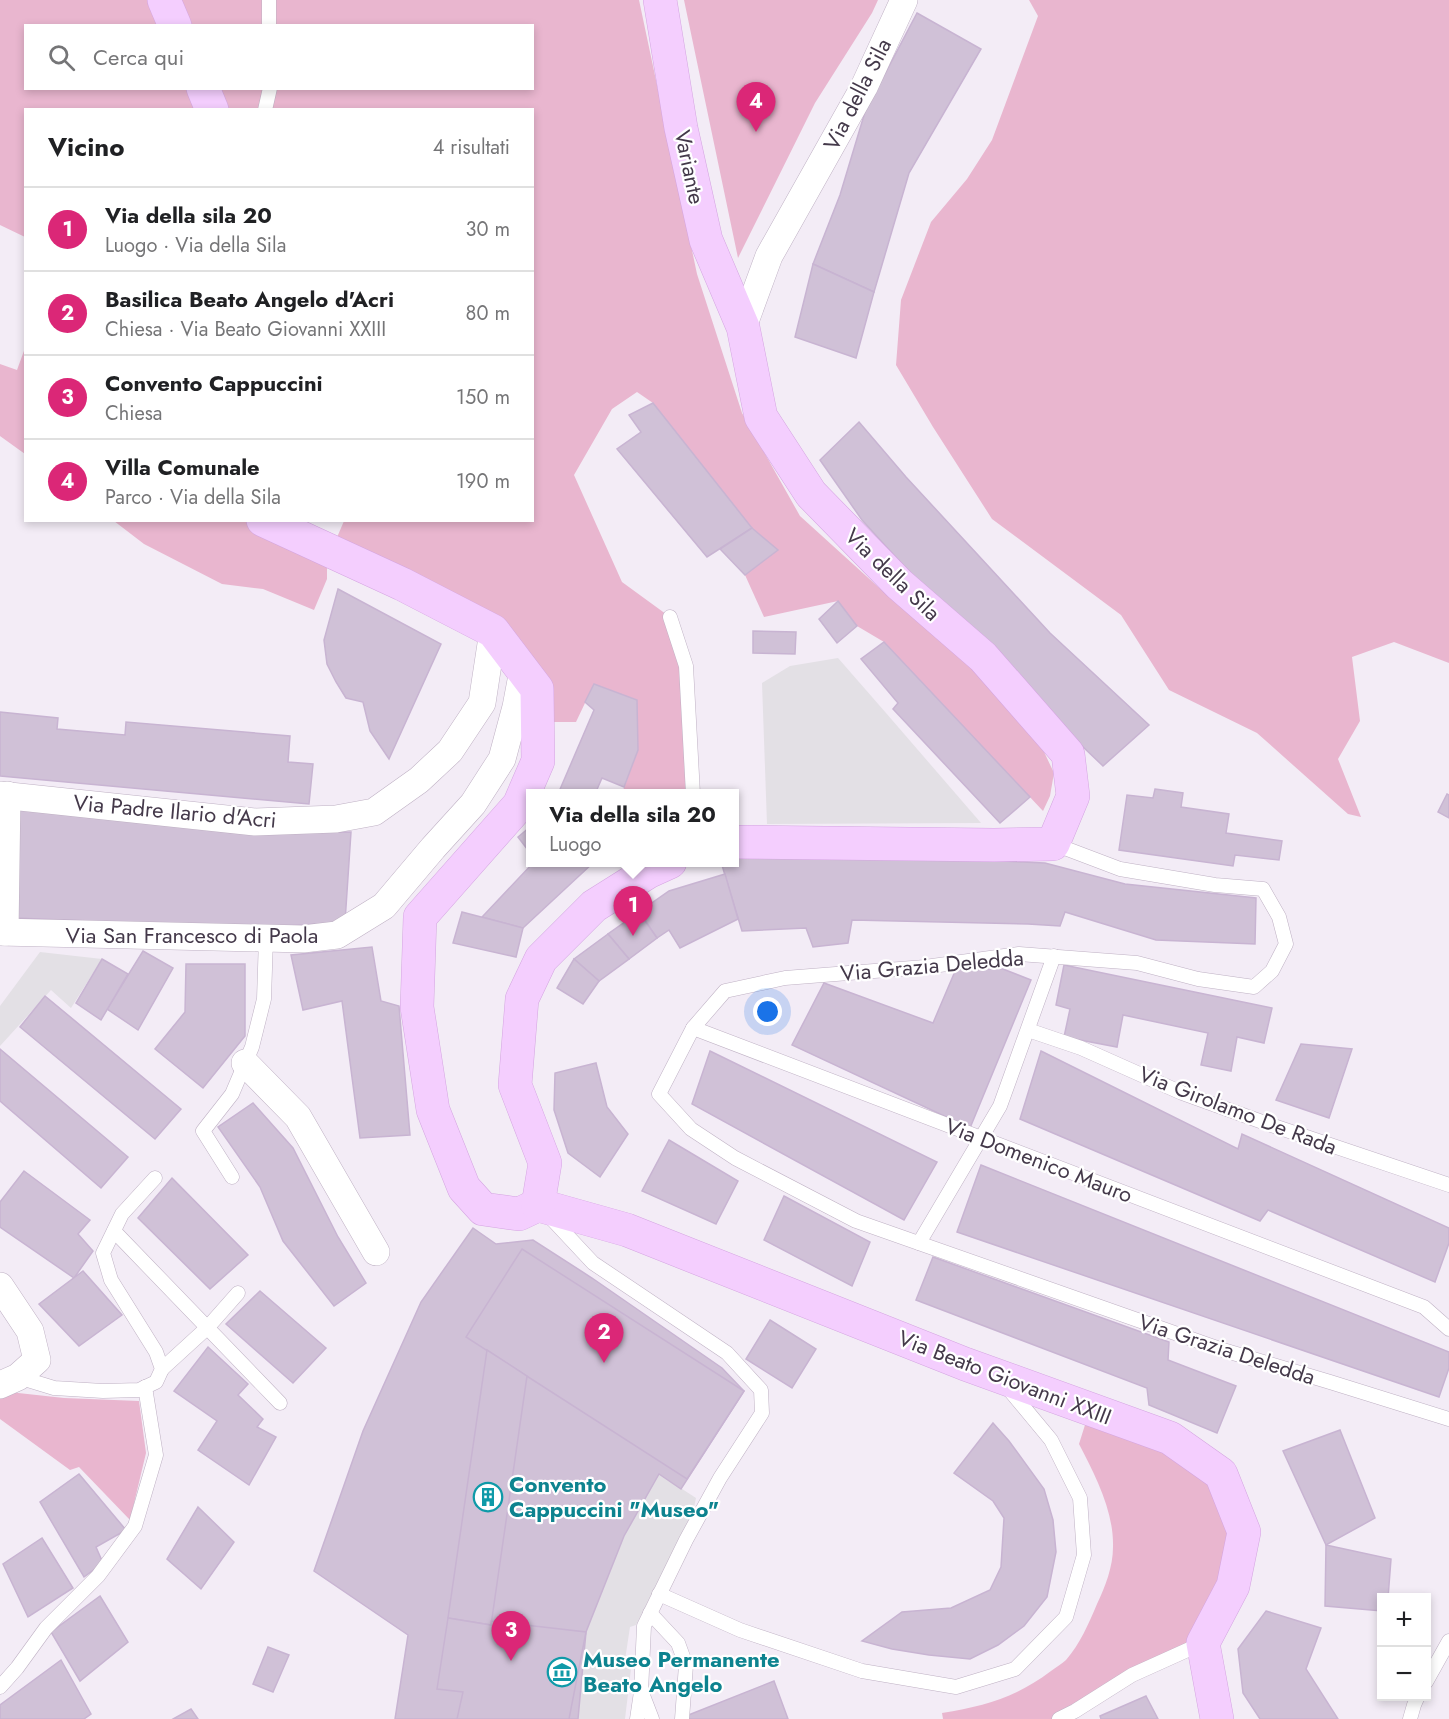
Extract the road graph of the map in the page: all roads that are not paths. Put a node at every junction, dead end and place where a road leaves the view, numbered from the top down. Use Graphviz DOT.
graph roads {
  1 [pos="164,0"];
  2 [pos="268,0"];
  3 [pos="660,0"];
  4 [pos="904,0"];
  5 [pos="174,24"];
  6 [pos="269,24"];
  7 [pos="203,90"];
  8 [pos="270,90"];
  9 [pos="211,108"];
  10 [pos="265,108"];
  11 [pos="743,327"];
  12 [pos="267,522"];
  13 [pos="670,617"];
  14 [pos="493,631"];
  15 [pos="523,670"];
  16 [pos="693,789"];
  17 [pos="3,795"];
  18 [pos="739,842"];
  19 [pos="1053,844"];
  20 [pos="659,867"];
  21 [pos="3,932"];
  22 [pos="266,938"];
  23 [pos="1054,956"];
  24 [pos="693,1028"];
  25 [pos="1028,1030"];
  26 [pos="245,1063"];
  27 [pos="981,1138"];
  28 [pos="232,1177"];
  29 [pos="154,1178"];
  30 [pos="1449,1185"];
  31 [pos="538,1205"];
  32 [pos="114,1231"];
  33 [pos="918,1243"];
  34 [pos="376,1252"];
  35 [pos="0,1286"];
  36 [pos="238,1293"];
  37 [pos="208,1327"];
  38 [pos="1449,1329"];
  39 [pos="162,1369"];
  40 [pos="998,1376"];
  41 [pos="9,1381"];
  42 [pos="145,1387"];
  43 [pos="279,1403"];
  44 [pos="1449,1419"];
  45 [pos="659,1594"];
  46 [pos="650,1613"];
  47 [pos="1449,1641"];
  48 [pos="1203,1643"];
  49 [pos="1431,1673"];
  50 [pos="0,1688"];
  51 [pos="641,1692"];
  52 [pos="1416,1701"];
  53 [pos="637,1719"];
  54 [pos="652,1719"];
  55 [pos="682,1719"];
  56 [pos="1059,1719"];
  57 [pos="1217,1719"];
  58 [pos="1410,1719"];
  1 -- 5 [label="main road"];
  2 -- 6 [label="lane"];
  3 -- 11 [label="main road, Variante"];
  4 -- 11 [label="street, Via della Sila"];
  7 -- 9 [label="main road"];
  8 -- 10 [label="lane"];
  11 -- 19 [label="main road, Via della Sila"];
  12 -- 14 [label="main road"];
  13 -- 16 [label="lane"];
  14 -- 15 [label="main road"];
  14 -- 17 [label="street, Via Padre Ilario d'Acri"];
  15 -- 22 [label="street, Via San Francesco di Paola"];
  15 -- 31 [label="main road"];
  17 -- 21 [label="street"];
  18 -- 19 [label="main road"];
  19 -- 23 [label="lane, Via Grazia Deledda"];
  20 -- 31 [label="main road"];
  21 -- 22 [label="street, Via San Francesco di Paola"];
  22 -- 26 [label="lane"];
  23 -- 24 [label="lane, Via Grazia Deledda"];
  23 -- 25 [label="lane"];
  24 -- 27 [label="lane, Via Domenico Mauro"];
  24 -- 33 [label="lane, Via Grazia Deledda"];
  25 -- 27 [label="lane"];
  25 -- 30 [label="lane, Via Girolamo De Rada"];
  26 -- 28 [label="lane"];
  26 -- 34 [label="street"];
  27 -- 33 [label="lane"];
  27 -- 38 [label="lane, Via Domenico Mauro"];
  29 -- 32 [label="lane"];
  31 -- 40 [label="main road, Via Beato Giovanni XXIII"];
  31 -- 45 [label="lane"];
  32 -- 37 [label="lane"];
  32 -- 39 [label="lane"];
  33 -- 44 [label="lane, Via Grazia Deledda"];
  35 -- 41 [label="street"];
  36 -- 37 [label="lane"];
  37 -- 39 [label="lane"];
  37 -- 43 [label="lane"];
  39 -- 42 [label="lane"];
  40 -- 45 [label="lane"];
  40 -- 48 [label="main road, Via Beato Giovanni XXIII"];
  41 -- 42 [label="lane"];
  42 -- 50 [label="lane"];
  45 -- 46 [label="lane"];
  46 -- 51 [label="lane"];
  46 -- 55 [label="lane"];
  47 -- 49 [label="lane"];
  48 -- 56 [label="lane"];
  48 -- 57 [label="main road"];
  51 -- 53 [label="lane"];
  51 -- 54 [label="lane"];
  52 -- 58 [label="lane"];
}
